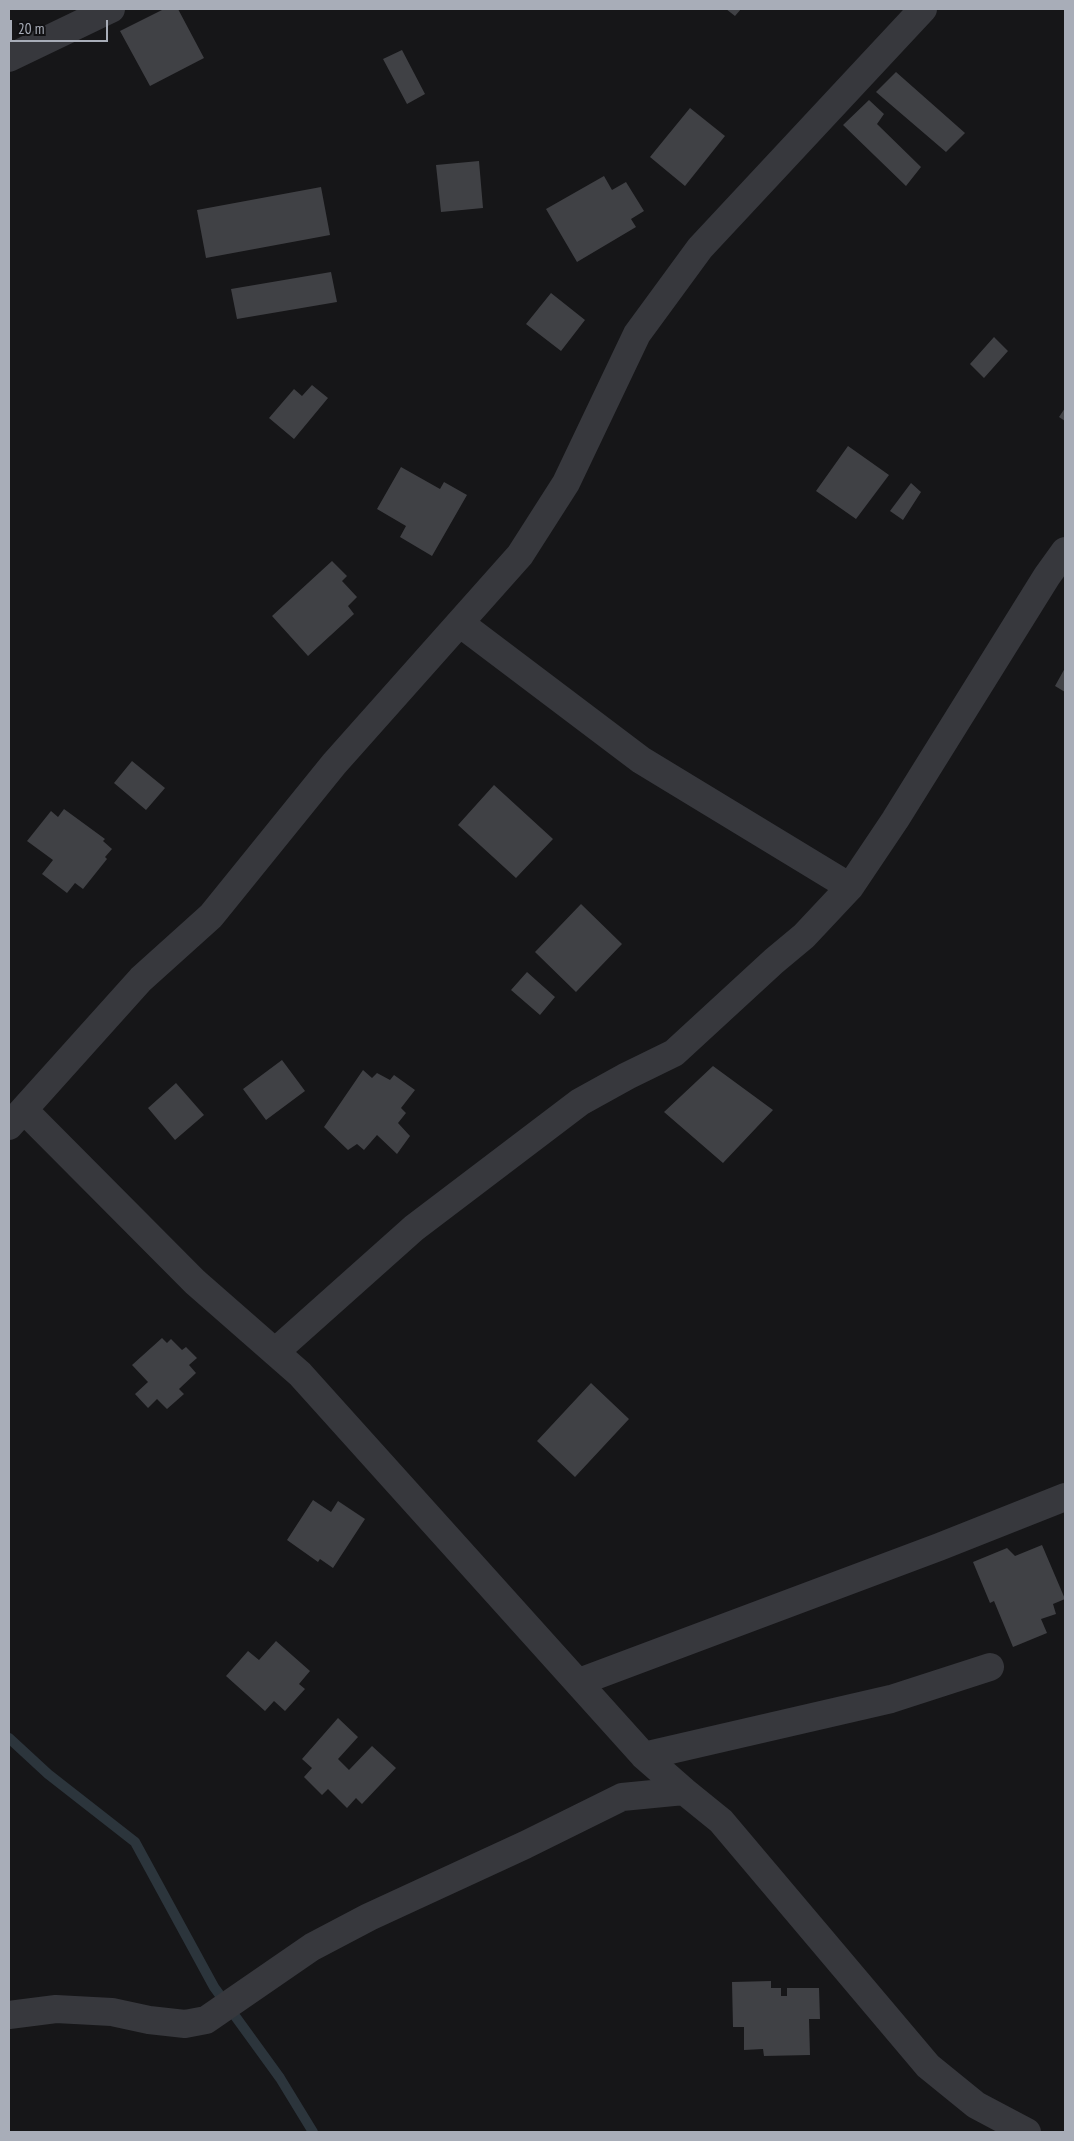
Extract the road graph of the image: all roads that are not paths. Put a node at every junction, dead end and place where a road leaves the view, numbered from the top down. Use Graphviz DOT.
graph roads {
  1 [pos="110,9"];
  2 [pos="923,9"];
  3 [pos="9,58"];
  4 [pos="1065,551"];
  5 [pos="461,624"];
  6 [pos="850,887"];
  7 [pos="16,1118"];
  8 [pos="275,1352"];
  9 [pos="1065,1497"];
  10 [pos="990,1667"];
  11 [pos="579,1682"];
  12 [pos="644,1756"];
  13 [pos="684,1791"];
  14 [pos="9,2015"];
  15 [pos="1027,2132"];
  1 -- 3 [label="street"];
  2 -- 5 [label="street"];
  4 -- 6 [label="street"];
  5 -- 6 [label="street"];
  5 -- 7 [label="street"];
  6 -- 8 [label="street"];
  7 -- 8 [label="street"];
  8 -- 11 [label="street"];
  9 -- 11 [label="street"];
  10 -- 12 [label="street"];
  11 -- 12 [label="street"];
  12 -- 13 [label="street"];
  13 -- 14 [label="street"];
  13 -- 15 [label="street"];
}
